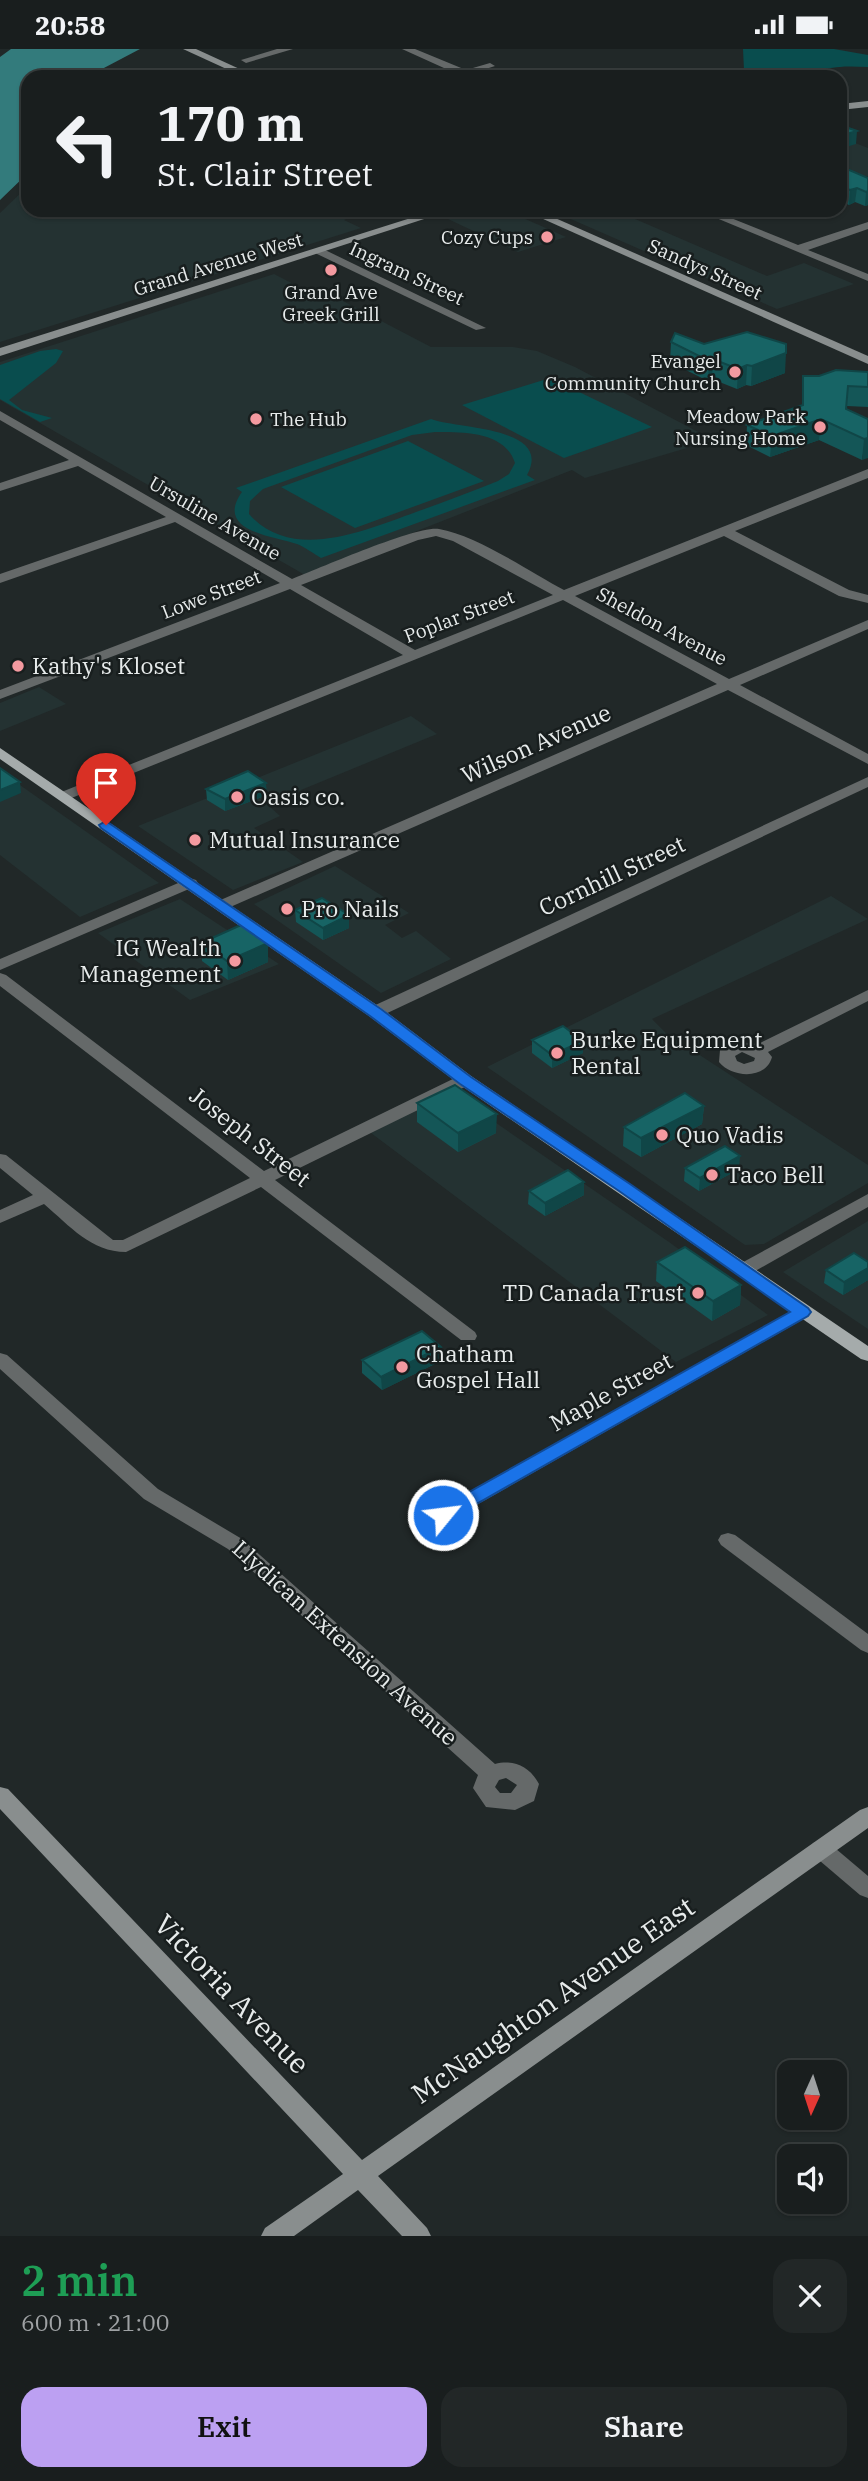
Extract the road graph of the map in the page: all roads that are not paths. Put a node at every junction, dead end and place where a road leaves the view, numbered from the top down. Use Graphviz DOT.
graph roads {
  1 [pos="188,49"];
  2 [pos="288,49"];
  3 [pos="407,49"];
  4 [pos="246,60"];
  5 [pos="490,66"];
  6 [pos="236,70"];
  7 [pos="458,70"];
  8 [pos="476,70"];
  9 [pos="868,104"];
  10 [pos="847,106"];
  11 [pos="425,217"];
  12 [pos="544,217"];
  13 [pos="719,217"];
  14 [pos="868,225"];
  15 [pos="799,249"];
  16 [pos="318,251"];
  17 [pos="868,278"];
  18 [pos="480,328"];
  19 [pos="0,352"];
  20 [pos="868,360"];
  21 [pos="0,415"];
  22 [pos="79,461"];
  23 [pos="868,473"];
  24 [pos="0,487"];
  25 [pos="175,518"];
  26 [pos="725,531"];
  27 [pos="436,532"];
  28 [pos="0,579"];
  29 [pos="291,584"];
  30 [pos="564,595"];
  31 [pos="868,599"];
  32 [pos="868,624"];
  33 [pos="411,655"];
  34 [pos="729,684"];
  35 [pos="0,695"];
  36 [pos="0,752"];
  37 [pos="868,760"];
  38 [pos="868,782"];
  39 [pos="64,796"];
  40 [pos="190,883"];
  41 [pos="222,905"];
  42 [pos="0,964"];
  43 [pos="0,978"];
  44 [pos="868,995"];
  45 [pos="375,1013"];
  46 [pos="758,1051"];
  47 [pos="465,1080"];
  48 [pos="0,1159"];
  49 [pos="263,1180"];
  50 [pos="45,1197"];
  51 [pos="868,1200"];
  52 [pos="0,1217"];
  53 [pos="743,1270"];
  54 [pos="802,1312"];
  55 [pos="468,1336"];
  56 [pos="868,1355"];
  57 [pos="0,1359"];
  58 [pos="443,1515"];
  59 [pos="728,1540"];
  60 [pos="868,1645"];
  61 [pos="492,1774"];
  62 [pos="0,1795"];
  63 [pos="868,1816"];
  64 [pos="821,1849"];
  65 [pos="868,1889"];
  66 [pos="360,2175"];
  67 [pos="274,2236"];
  68 [pos="418,2236"];
  1 -- 6 [label="main road"];
  2 -- 4 [label="street"];
  3 -- 7 [label="street"];
  5 -- 8 [label="street"];
  9 -- 10 [label="main road"];
  11 -- 16 [label="main road, Grand Avenue West"];
  12 -- 20 [label="main road, Sandys Street"];
  13 -- 15 [label="street"];
  14 -- 15 [label="street"];
  15 -- 17 [label="street"];
  16 -- 18 [label="street, Ingram Street"];
  16 -- 19 [label="main road, Grand Avenue West"];
  21 -- 22 [label="street, Ursuline Avenue"];
  22 -- 24 [label="street"];
  22 -- 25 [label="street, Ursuline Avenue"];
  23 -- 26 [label="street, Poplar Street"];
  25 -- 28 [label="street"];
  25 -- 29 [label="street, Ursuline Avenue"];
  26 -- 30 [label="street, Poplar Street"];
  26 -- 31 [label="street"];
  27 -- 29 [label="street, Lowe Street"];
  27 -- 30 [label="street, Sheldon Avenue"];
  29 -- 33 [label="street, Ursuline Avenue"];
  29 -- 35 [label="street, Lowe Street"];
  30 -- 33 [label="street, Poplar Street"];
  30 -- 34 [label="street, Sheldon Avenue"];
  32 -- 34 [label="street, Wilson Avenue"];
  33 -- 39 [label="street, Poplar Street"];
  34 -- 37 [label="street, Sheldon Avenue"];
  34 -- 41 [label="street, Wilson Avenue"];
  36 -- 39 [label="main road"];
  38 -- 45 [label="street, Cornhill Street"];
  39 -- 40 [label="main road"];
  40 -- 41 [label="main road"];
  40 -- 42 [label="street"];
  41 -- 45 [label="main road"];
  43 -- 49 [label="street, Joseph Street"];
  44 -- 46 [label="street"];
  45 -- 47 [label="main road"];
  47 -- 49 [label="street"];
  47 -- 53 [label="main road"];
  48 -- 50 [label="street"];
  49 -- 50 [label="street"];
  49 -- 55 [label="street, Joseph Street"];
  50 -- 52 [label="street"];
  51 -- 53 [label="street"];
  53 -- 54 [label="main road"];
  54 -- 56 [label="main road"];
  54 -- 58 [label="street, Maple Street"];
  57 -- 61 [label="street, Llydican Extension Avenue"];
  59 -- 60 [label="street"];
  62 -- 66 [label="main road, Victoria Avenue"];
  63 -- 64 [label="main road, McNaughton Avenue East"];
  64 -- 65 [label="street"];
  64 -- 66 [label="main road, McNaughton Avenue East"];
  66 -- 67 [label="main road, McNaughton Avenue East"];
  66 -- 68 [label="main road, Victoria Avenue"];
}
